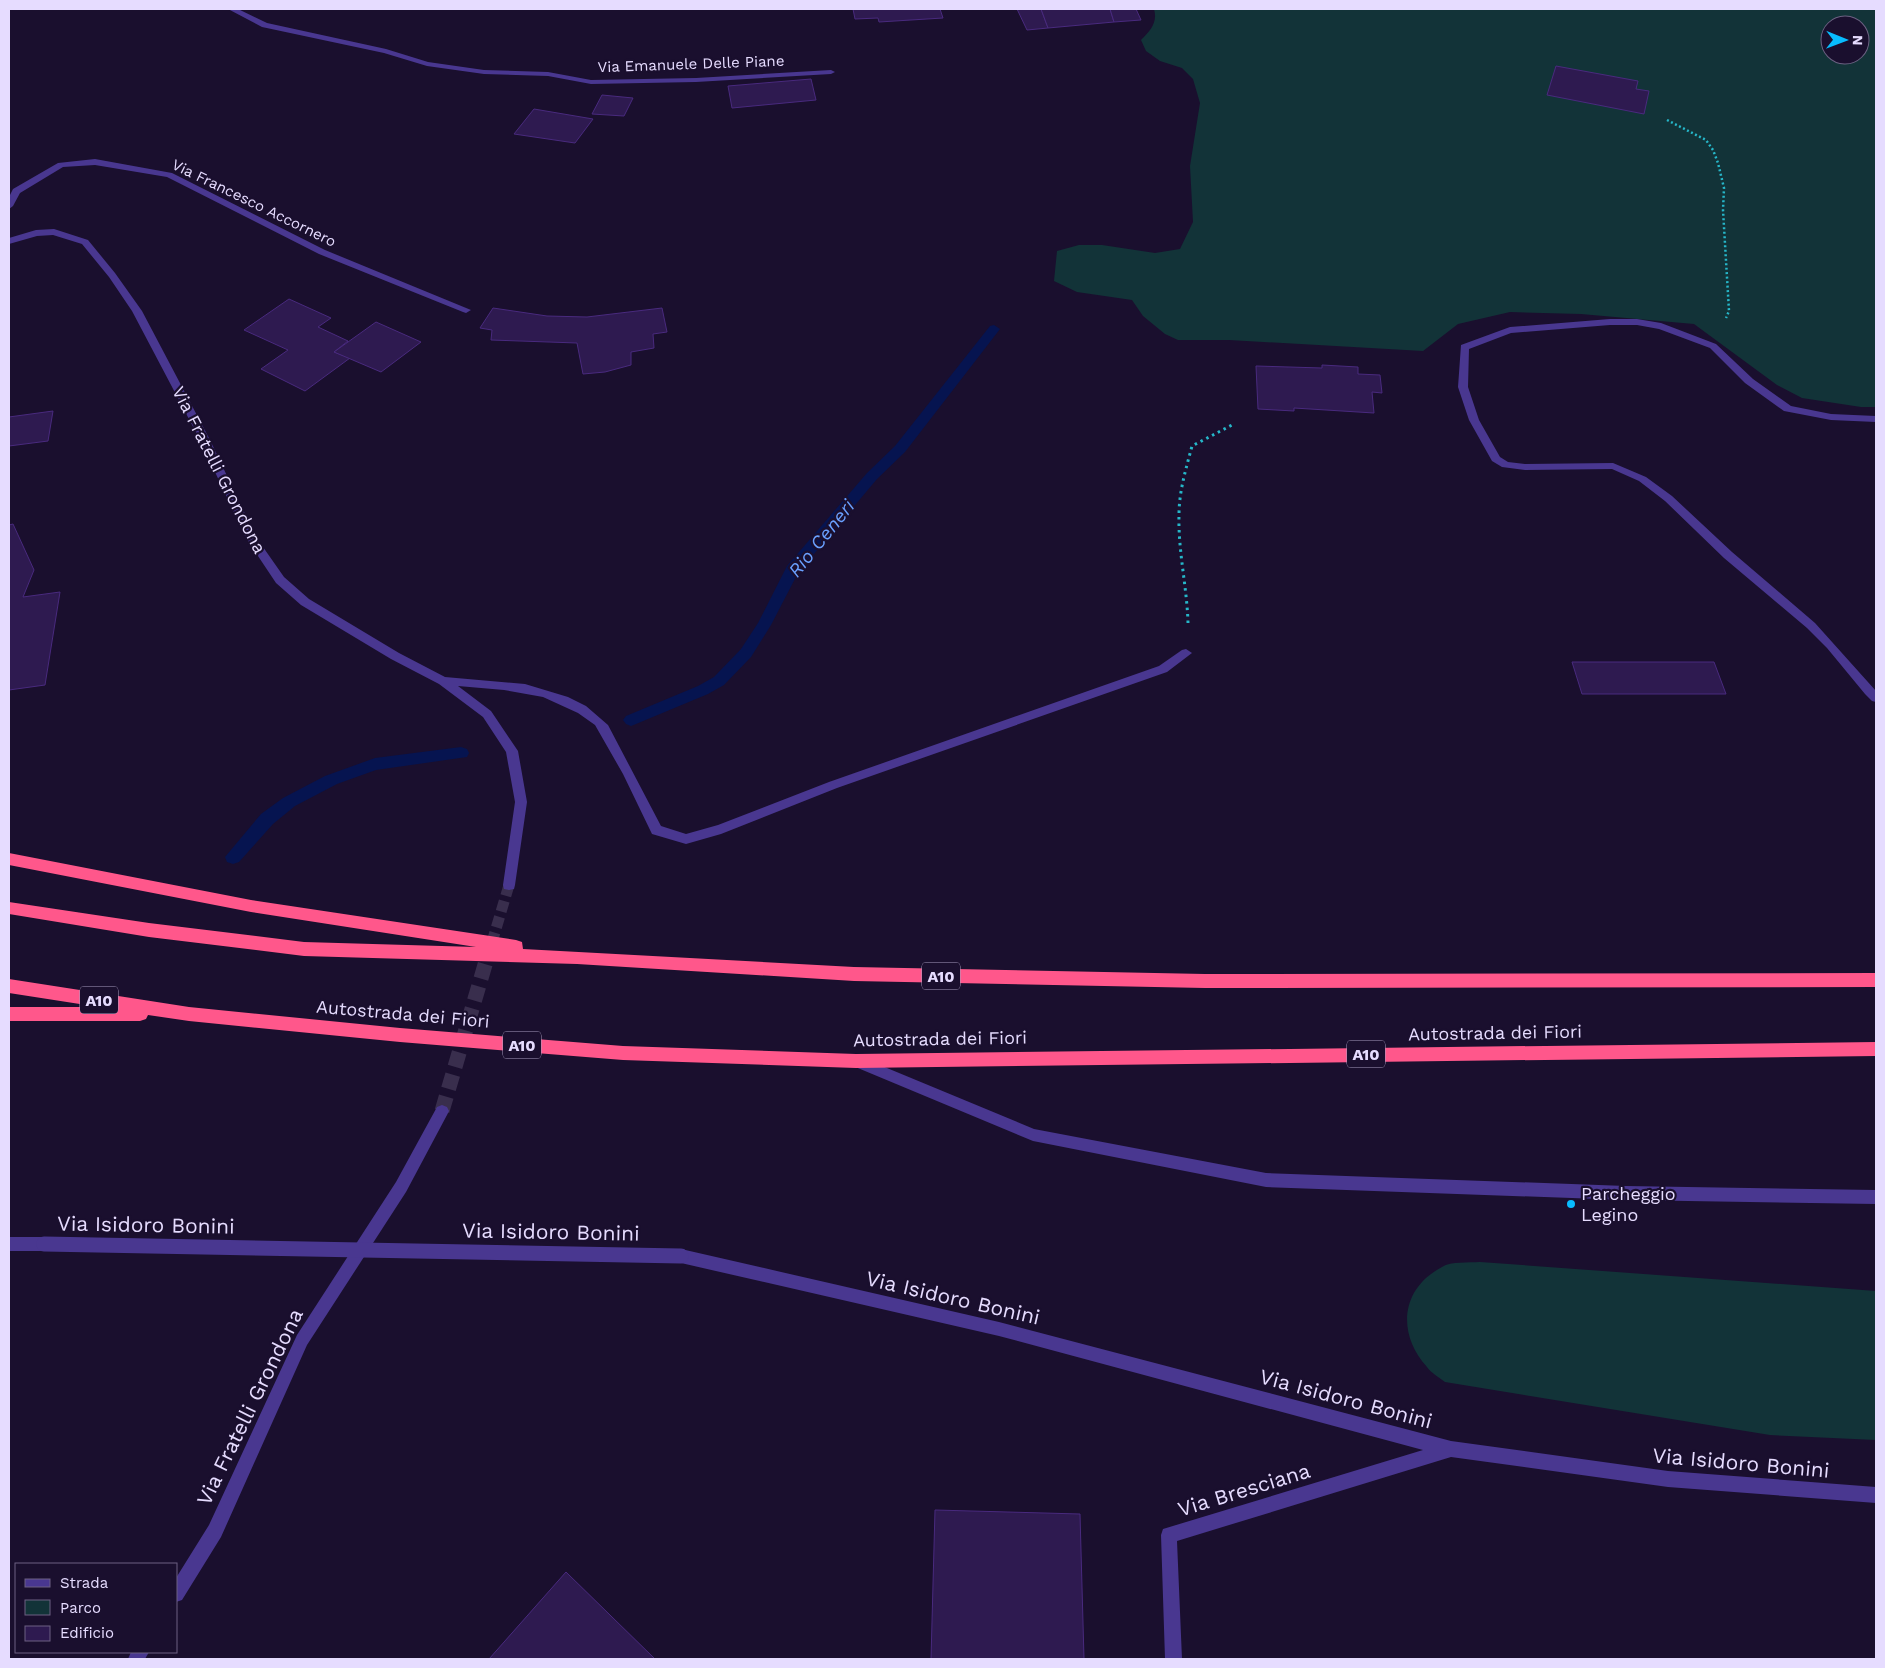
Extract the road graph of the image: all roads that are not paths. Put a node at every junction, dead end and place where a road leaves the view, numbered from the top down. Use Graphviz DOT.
graph roads {
  1 [pos="232,9"];
  2 [pos="830,72"];
  3 [pos="9,206"];
  4 [pos="9,228"];
  5 [pos="11,240"];
  6 [pos="466,310"];
  7 [pos="1876,420"];
  8 [pos="1186,654"];
  9 [pos="443,681"];
  10 [pos="1876,698"];
  11 [pos="9,859"];
  12 [pos="509,885"];
  13 [pos="9,908"];
  14 [pos="577,957"];
  15 [pos="1876,980"];
  16 [pos="9,986"];
  17 [pos="9,1014"];
  18 [pos="189,1014"];
  19 [pos="1876,1049"];
  20 [pos="856,1061"];
  21 [pos="442,1110"];
  22 [pos="1876,1197"];
  23 [pos="9,1244"];
  24 [pos="1451,1449"];
  25 [pos="1876,1495"];
  26 [pos="178,1591"];
  27 [pos="1173,1659"];
  1 -- 2 [label="street, Via Emanuele Delle Piane"];
  3 -- 6 [label="street, Via Francesco Accornero"];
  4 -- 5 [label="street"];
  5 -- 9 [label="street, Via Fratelli Grondona"];
  7 -- 10 [label="street"];
  8 -- 9 [label="street"];
  9 -- 12 [label="street, Via Fratelli Grondona"];
  11 -- 14 [label="highway, A10"];
  13 -- 14 [label="highway, A10"];
  14 -- 15 [label="highway, A10"];
  16 -- 18 [label="highway, Autostrada dei Fiori / A10"];
  17 -- 18 [label="highway, A10"];
  18 -- 20 [label="highway, Autostrada dei Fiori / A10"];
  19 -- 20 [label="highway, Autostrada dei Fiori / A10"];
  20 -- 22 [label="street"];
  21 -- 26 [label="street, Via Fratelli Grondona"];
  23 -- 24 [label="street, Via Isidoro Bonini, bridge"];
  24 -- 25 [label="street, Via Isidoro Bonini"];
  24 -- 27 [label="street, Via Bresciana"];
}
